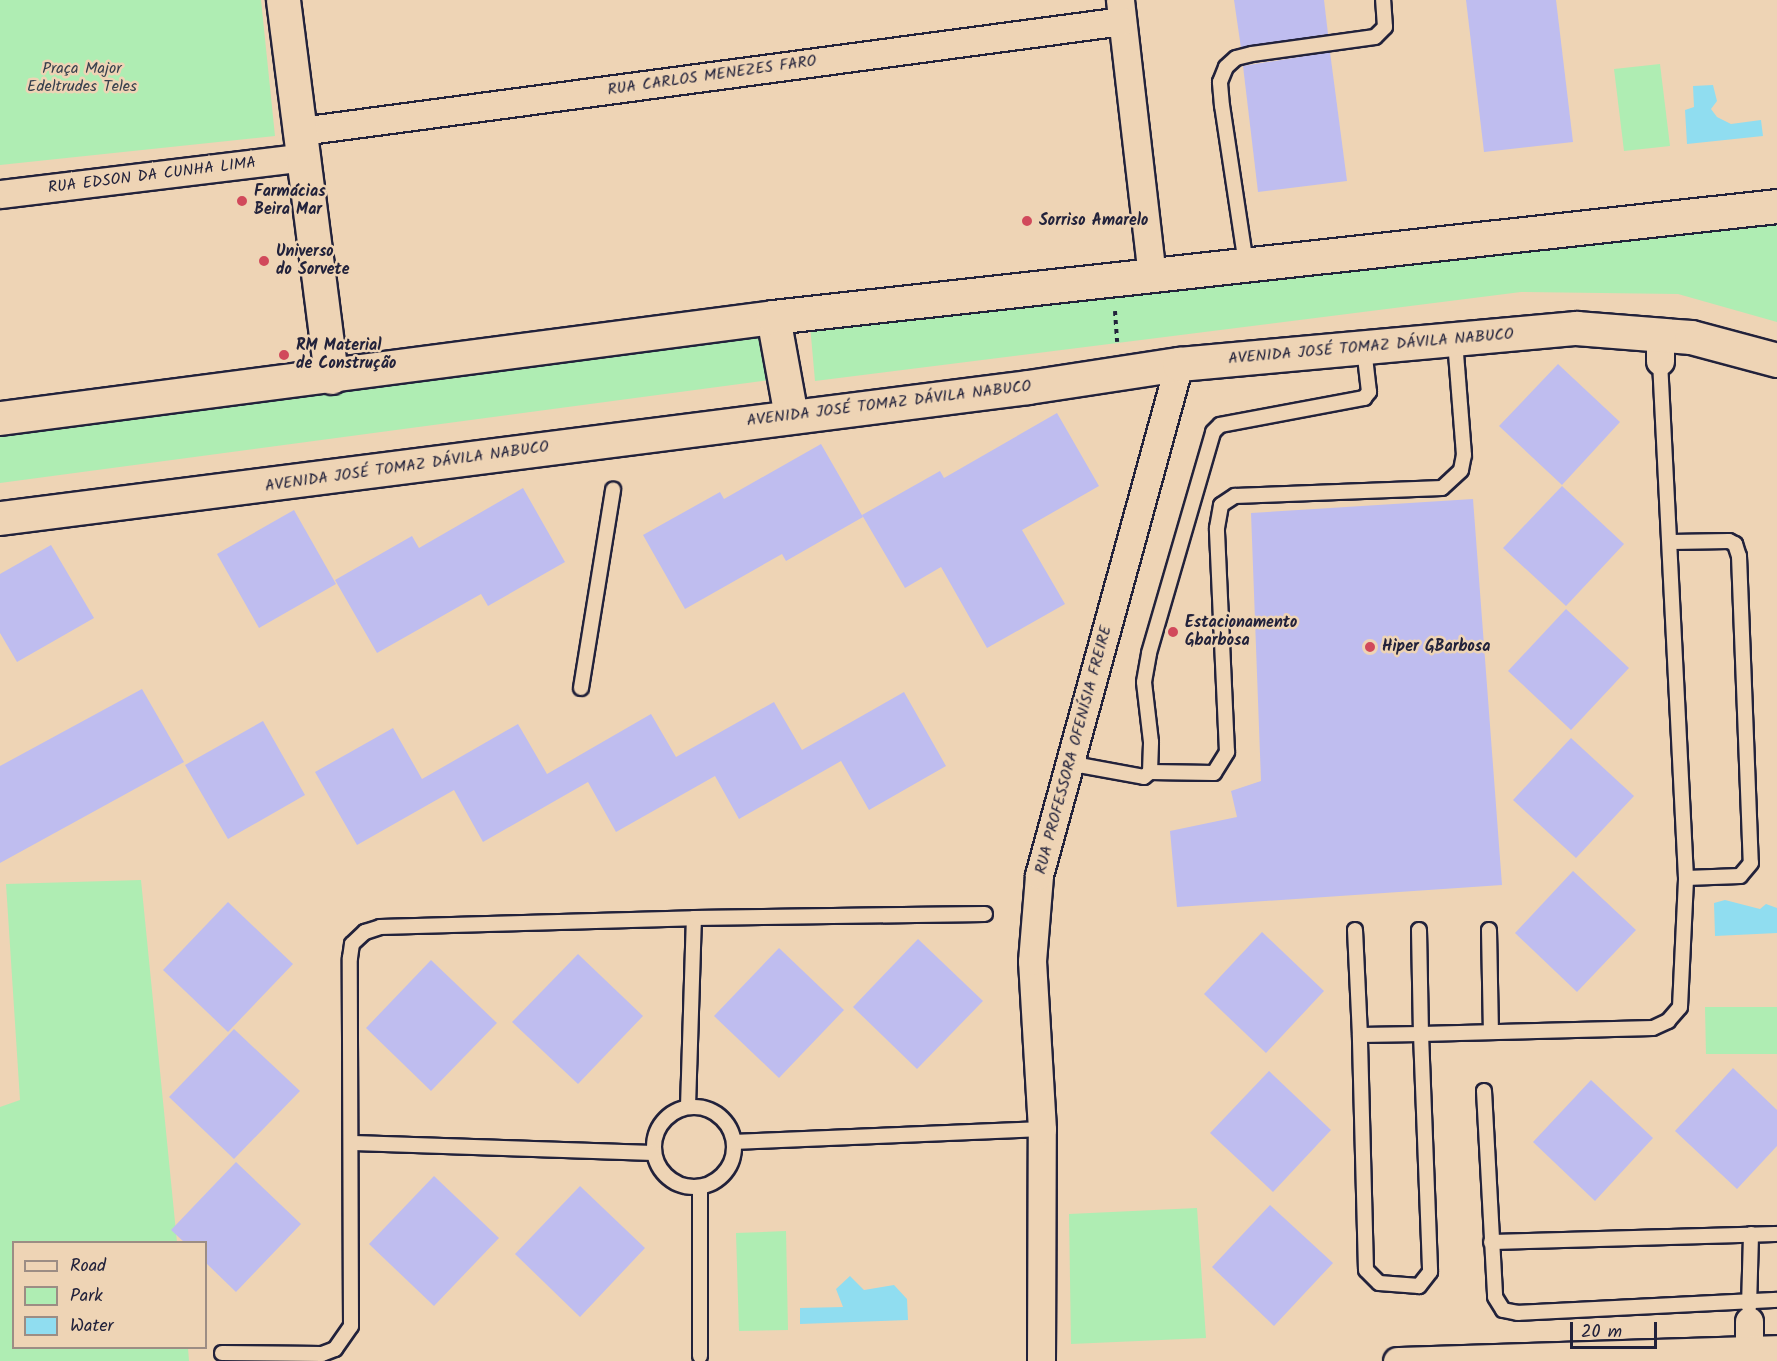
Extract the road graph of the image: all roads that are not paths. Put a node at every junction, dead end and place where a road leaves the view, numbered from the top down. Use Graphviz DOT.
graph roads {
  1 [pos="284,0"];
  2 [pos="1383,0"];
  3 [pos="1121,11"];
  4 [pos="303,144"];
  5 [pos="0,194"];
  6 [pos="1777,206"];
  7 [pos="1246,264"];
  8 [pos="1152,276"];
  9 [pos="773,317"];
  10 [pos="1455,340"];
  11 [pos="1364,348"];
  12 [pos="1660,348"];
  13 [pos="1777,360"];
  14 [pos="1179,364"];
  15 [pos="331,377"];
  16 [pos="790,416"];
  17 [pos="0,418"];
  18 [pos="613,490"];
  19 [pos="0,518"];
  20 [pos="1671,542"];
  21 [pos="582,688"];
  22 [pos="1068,763"];
  23 [pos="1150,772"];
  24 [pos="1686,878"];
  25 [pos="985,914"];
  26 [pos="694,918"];
  27 [pos="1355,930"];
  28 [pos="1419,930"];
  29 [pos="1489,930"];
  30 [pos="1491,1032"];
  31 [pos="1421,1034"];
  32 [pos="1360,1035"];
  33 [pos="1484,1090"];
  34 [pos="688,1107"];
  35 [pos="1042,1129"];
  36 [pos="734,1142"];
  37 [pos="353,1143"];
  38 [pos="654,1153"];
  39 [pos="700,1187"];
  40 [pos="1751,1234"];
  41 [pos="1777,1234"];
  42 [pos="1491,1242"];
  43 [pos="1777,1300"];
  44 [pos="1749,1311"];
  45 [pos="1777,1349"];
  46 [pos="1749,1350"];
  47 [pos="222,1353"];
  48 [pos="700,1356"];
  49 [pos="1041,1361"];
  50 [pos="1397,1361"];
  1 -- 4 [label="main road"];
  2 -- 7 [label="lane"];
  3 -- 4 [label="street, RUA CARLOS MENEZES FARO"];
  3 -- 8 [label="street"];
  4 -- 5 [label="street, RUA EDSON DA CUNHA LIMA"];
  4 -- 15 [label="main road"];
  6 -- 7 [label="main road"];
  7 -- 8 [label="main road"];
  8 -- 9 [label="main road"];
  9 -- 15 [label="main road"];
  9 -- 16 [label="main road"];
  10 -- 11 [label="main road, AVENIDA JOSÉ TOMAZ DÁVILA NABUCO"];
  10 -- 12 [label="main road, AVENIDA JOSÉ TOMAZ DÁVILA NABUCO"];
  10 -- 23 [label="lane"];
  11 -- 14 [label="main road, AVENIDA JOSÉ TOMAZ DÁVILA NABUCO"];
  11 -- 23 [label="lane"];
  12 -- 13 [label="main road, AVENIDA JOSÉ TOMAZ DÁVILA NABUCO"];
  12 -- 20 [label="lane"];
  14 -- 16 [label="main road, AVENIDA JOSÉ TOMAZ DÁVILA NABUCO"];
  14 -- 22 [label="street, RUA PROFESSORA OFENÍSIA FREIRE"];
  15 -- 17 [label="main road"];
  16 -- 19 [label="main road, AVENIDA JOSÉ TOMAZ DÁVILA NABUCO"];
  18 -- 21 [label="lane"];
  20 -- 24 [label="lane"];
  20 -- 24 [label="lane"];
  22 -- 23 [label="lane"];
  22 -- 35 [label="street, RUA PROFESSORA OFENÍSIA FREIRE"];
  24 -- 30 [label="lane"];
  25 -- 26 [label="lane"];
  26 -- 34 [label="lane"];
  26 -- 37 [label="lane"];
  27 -- 32 [label="lane"];
  28 -- 31 [label="lane"];
  29 -- 30 [label="lane"];
  30 -- 31 [label="lane"];
  31 -- 32 [label="lane"];
  31 -- 32 [label="lane"];
  33 -- 42 [label="lane"];
  34 -- 36 [label="lane"];
  34 -- 38 [label="lane"];
  35 -- 36 [label="lane"];
  35 -- 49 [label="street, RUA PROFESSORA OFENÍSIA FREIRE"];
  36 -- 39 [label="lane"];
  37 -- 38 [label="lane"];
  37 -- 47 [label="lane"];
  38 -- 39 [label="lane"];
  39 -- 48 [label="lane"];
  40 -- 41 [label="lane"];
  40 -- 42 [label="lane"];
  40 -- 44 [label="lane"];
  42 -- 44 [label="lane"];
  43 -- 44 [label="lane"];
  44 -- 46 [label="street"];
  45 -- 46 [label="street"];
  46 -- 50 [label="street"];
}
